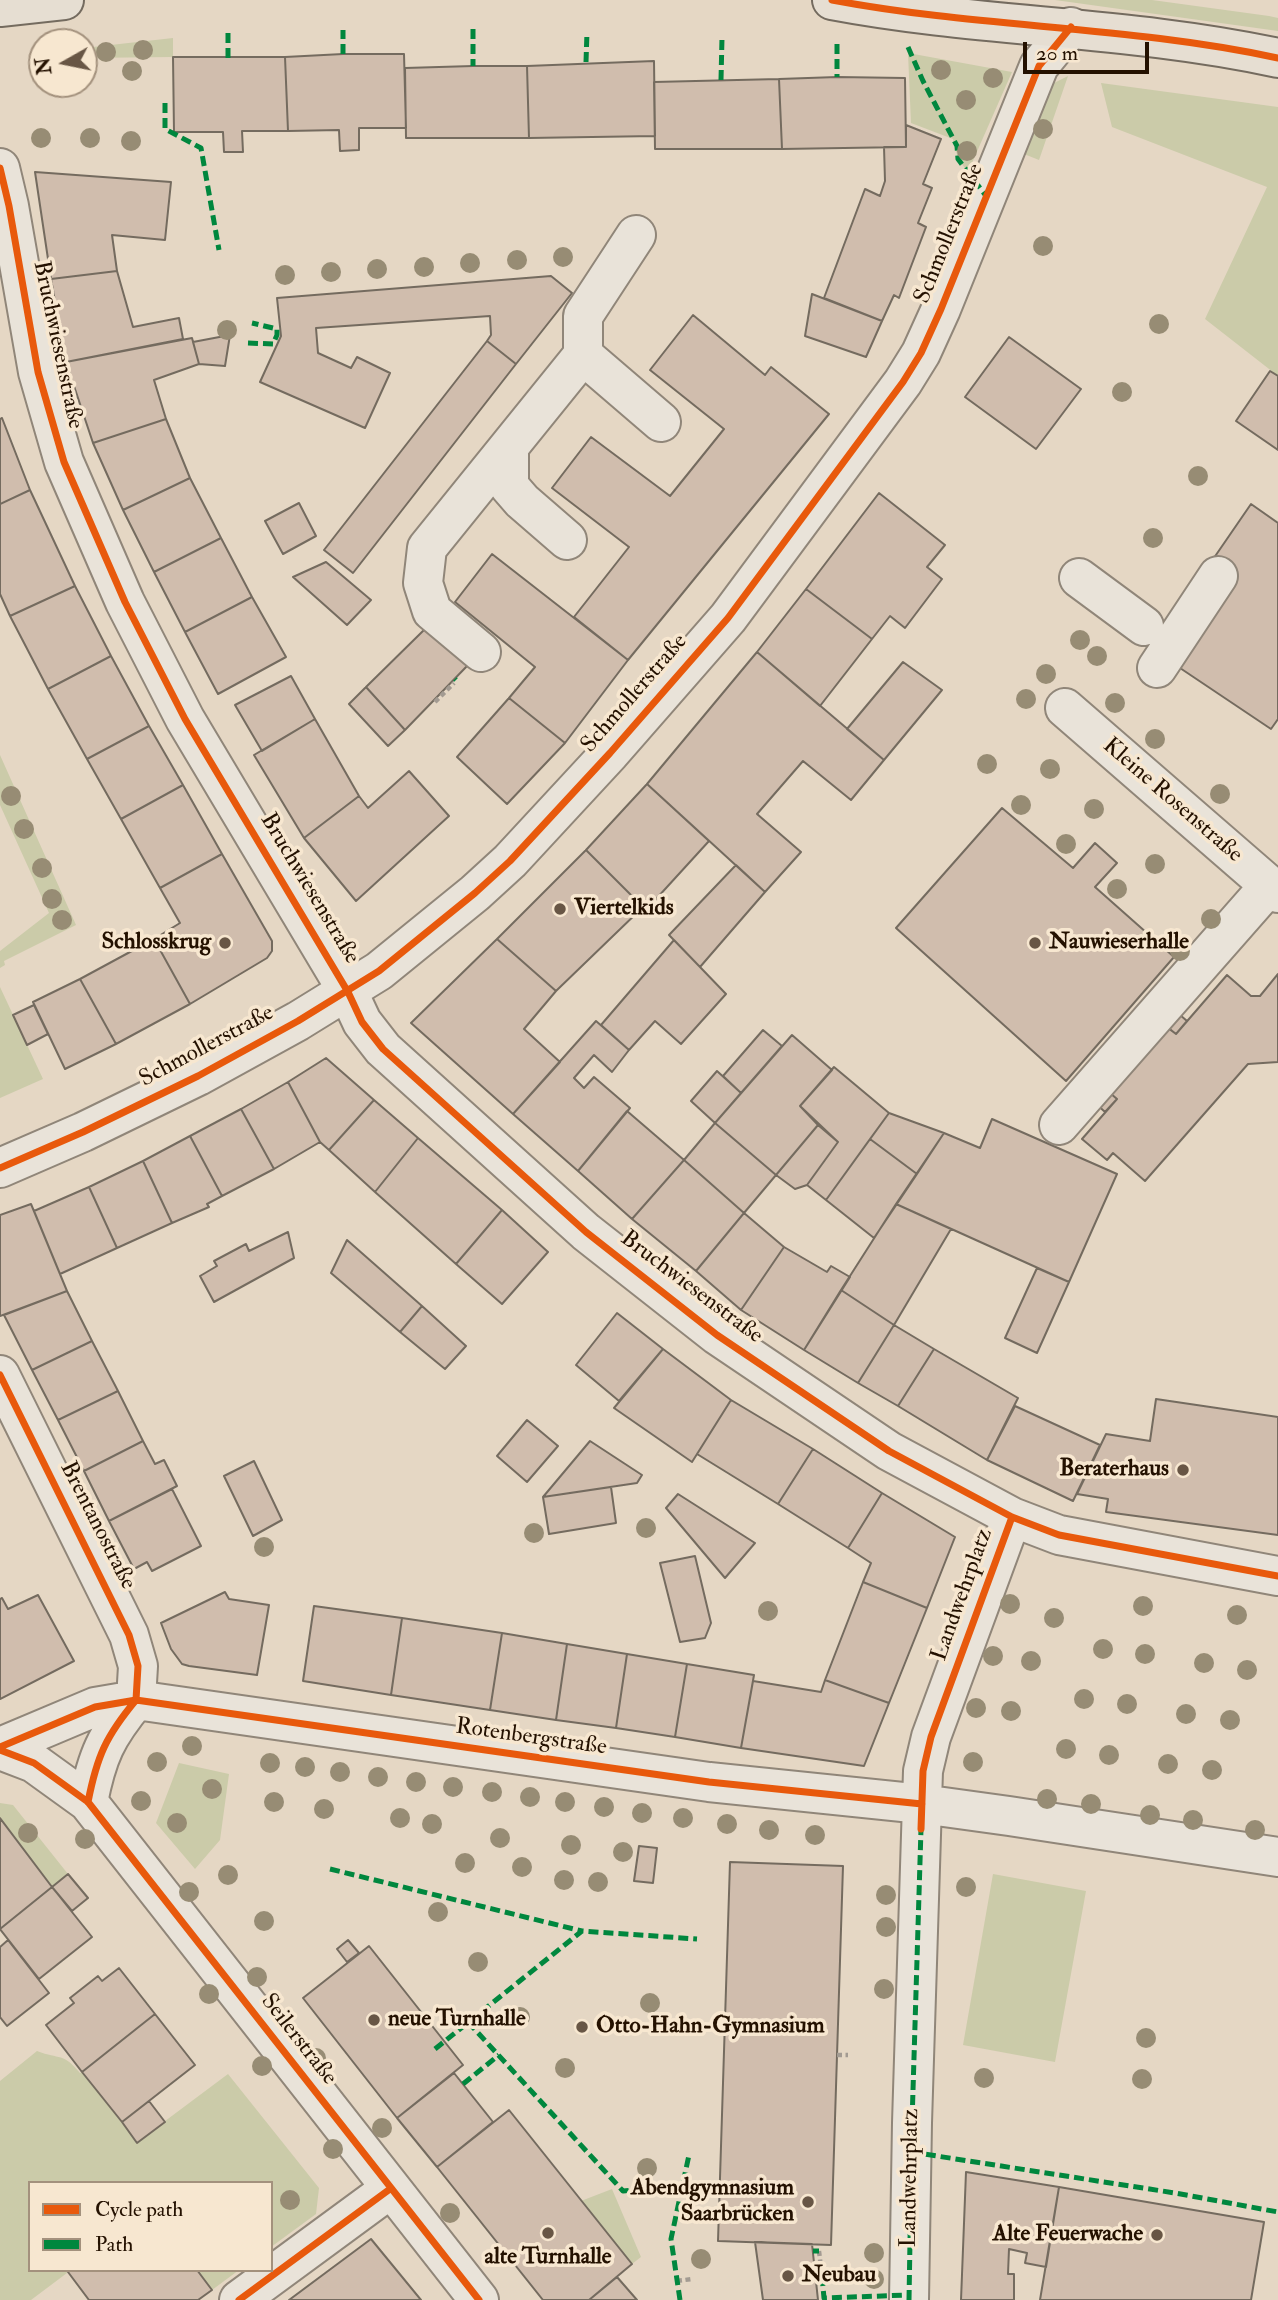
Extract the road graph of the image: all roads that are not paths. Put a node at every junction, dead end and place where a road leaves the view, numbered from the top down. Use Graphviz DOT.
graph roads {
  1 [pos="64,0"];
  2 [pos="832,0"];
  3 [pos="0,6"];
  4 [pos="1072,27"];
  5 [pos="1278,58"];
  6 [pos="0,168"];
  7 [pos="636,235"];
  8 [pos="583,355"];
  9 [pos="661,422"];
  10 [pos="509,447"];
  11 [pos="567,540"];
  12 [pos="1219,576"];
  13 [pos="1079,578"];
  14 [pos="1144,626"];
  15 [pos="481,652"];
  16 [pos="1157,668"];
  17 [pos="1065,708"];
  18 [pos="1274,890"];
  19 [pos="348,992"];
  20 [pos="1059,1125"];
  21 [pos="0,1168"];
  22 [pos="0,1375"];
  23 [pos="1012,1517"];
  24 [pos="1278,1576"];
  25 [pos="136,1700"];
  26 [pos="0,1748"];
  27 [pos="89,1802"];
  28 [pos="922,1804"];
  29 [pos="1278,1857"];
  30 [pos="390,2189"];
  31 [pos="239,2300"];
  32 [pos="479,2300"];
  33 [pos="909,2300"];
  1 -- 3 [label="main road"];
  2 -- 4 [label="main road"];
  4 -- 5 [label="main road"];
  4 -- 19 [label="street, Schmollerstraße"];
  6 -- 19 [label="street, Bruchwiesenstraße"];
  7 -- 8 [label="street"];
  8 -- 9 [label="street"];
  8 -- 10 [label="street"];
  10 -- 11 [label="street"];
  10 -- 15 [label="street"];
  12 -- 16 [label="street"];
  13 -- 14 [label="street"];
  17 -- 18 [label="street, Kleine Rosenstraße"];
  18 -- 20 [label="street"];
  19 -- 21 [label="street, Schmollerstraße"];
  19 -- 23 [label="street, Bruchwiesenstraße"];
  22 -- 25 [label="street, Brentanostraße"];
  23 -- 24 [label="street, Landwehrplatz"];
  23 -- 28 [label="street, Landwehrplatz"];
  25 -- 26 [label="street, Rotenbergstraße"];
  25 -- 27 [label="street"];
  25 -- 28 [label="street, Rotenbergstraße"];
  26 -- 27 [label="street, Rotenbergstraße"];
  27 -- 30 [label="street, Seilerstraße"];
  28 -- 29 [label="street"];
  28 -- 33 [label="street, Landwehrplatz"];
  30 -- 31 [label="street"];
  30 -- 32 [label="street, Seilerstraße"];
}
